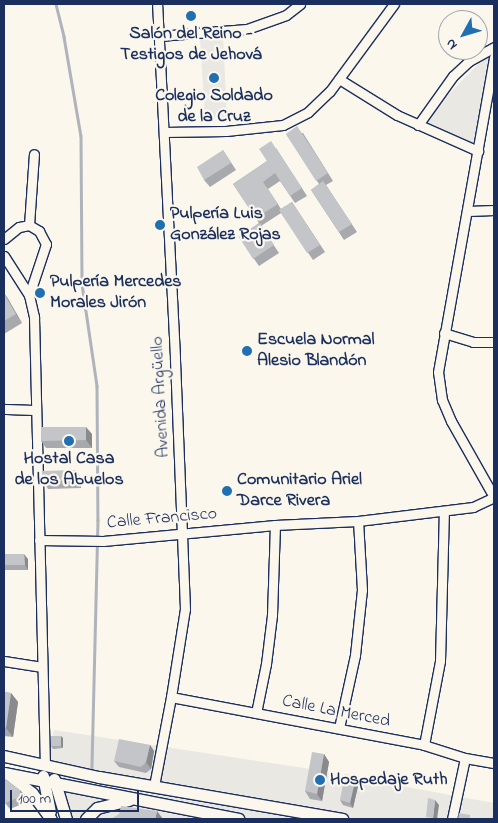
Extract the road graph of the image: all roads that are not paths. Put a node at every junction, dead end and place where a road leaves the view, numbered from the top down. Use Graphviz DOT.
graph roads {
  1 [pos="157,4"];
  2 [pos="300,4"];
  3 [pos="394,4"];
  4 [pos="159,36"];
  5 [pos="494,47"];
  6 [pos="494,57"];
  7 [pos="339,79"];
  8 [pos="418,124"];
  9 [pos="164,132"];
  10 [pos="478,151"];
  11 [pos="34,154"];
  12 [pos="494,210"];
  13 [pos="468,211"];
  14 [pos="29,225"];
  15 [pos="5,235"];
  16 [pos="4,256"];
  17 [pos="30,295"];
  18 [pos="444,333"];
  19 [pos="494,342"];
  20 [pos="4,410"];
  21 [pos="36,410"];
  22 [pos="494,497"];
  23 [pos="444,512"];
  24 [pos="358,522"];
  25 [pos="275,525"];
  26 [pos="183,535"];
  27 [pos="39,540"];
  28 [pos="4,661"];
  29 [pos="41,667"];
  30 [pos="171,698"];
  31 [pos="256,713"];
  32 [pos="339,728"];
  33 [pos="424,745"];
  34 [pos="4,756"];
  35 [pos="466,758"];
  36 [pos="494,763"];
  37 [pos="45,764"];
  38 [pos="6,773"];
  39 [pos="43,780"];
  40 [pos="57,784"];
  41 [pos="154,786"];
  42 [pos="136,798"];
  43 [pos="52,819"];
  44 [pos="66,819"];
  45 [pos="86,819"];
  46 [pos="233,819"];
  47 [pos="342,819"];
  48 [pos="452,819"];
  1 -- 4 [label="street, Avenida Argüello"];
  2 -- 4 [label="street"];
  3 -- 7 [label="street"];
  4 -- 9 [label="street, Avenida Argüello"];
  5 -- 8 [label="street"];
  6 -- 10 [label="street"];
  7 -- 8 [label="street"];
  7 -- 9 [label="street"];
  8 -- 10 [label="street"];
  9 -- 26 [label="street, Avenida Argüello"];
  10 -- 13 [label="street"];
  11 -- 14 [label="street"];
  12 -- 13 [label="street"];
  13 -- 18 [label="street"];
  14 -- 15 [label="street"];
  14 -- 17 [label="street"];
  16 -- 17 [label="street"];
  17 -- 21 [label="street"];
  18 -- 19 [label="street"];
  18 -- 22 [label="street"];
  20 -- 21 [label="street"];
  21 -- 27 [label="street"];
  22 -- 23 [label="street, Calle Francisco"];
  23 -- 24 [label="street, Calle Francisco"];
  23 -- 33 [label="street"];
  24 -- 25 [label="street, Calle Francisco"];
  24 -- 32 [label="street"];
  25 -- 26 [label="street, Calle Francisco"];
  25 -- 31 [label="street"];
  26 -- 27 [label="street, Calle Francisco"];
  26 -- 30 [label="street, Avenida Argüello"];
  27 -- 29 [label="street"];
  28 -- 29 [label="street"];
  29 -- 37 [label="street"];
  30 -- 31 [label="street, Calle La Merced"];
  30 -- 41 [label="street, Avenida Argüello"];
  31 -- 32 [label="street, Calle La Merced"];
  32 -- 33 [label="street, Calle La Merced"];
  33 -- 35 [label="street, Calle La Merced"];
  34 -- 37 [label="main road"];
  35 -- 36 [label="street, Calle La Merced"];
  35 -- 48 [label="street"];
  37 -- 39 [label="main road"];
  37 -- 40 [label="main road"];
  37 -- 41 [label="main road"];
  38 -- 39 [label="main road"];
  38 -- 43 [label="main road"];
  39 -- 40 [label="main road"];
  39 -- 43 [label="main road"];
  40 -- 42 [label="main road"];
  40 -- 44 [label="main road"];
  41 -- 47 [label="main road"];
  42 -- 45 [label="main road"];
  42 -- 46 [label="main road"];
}
